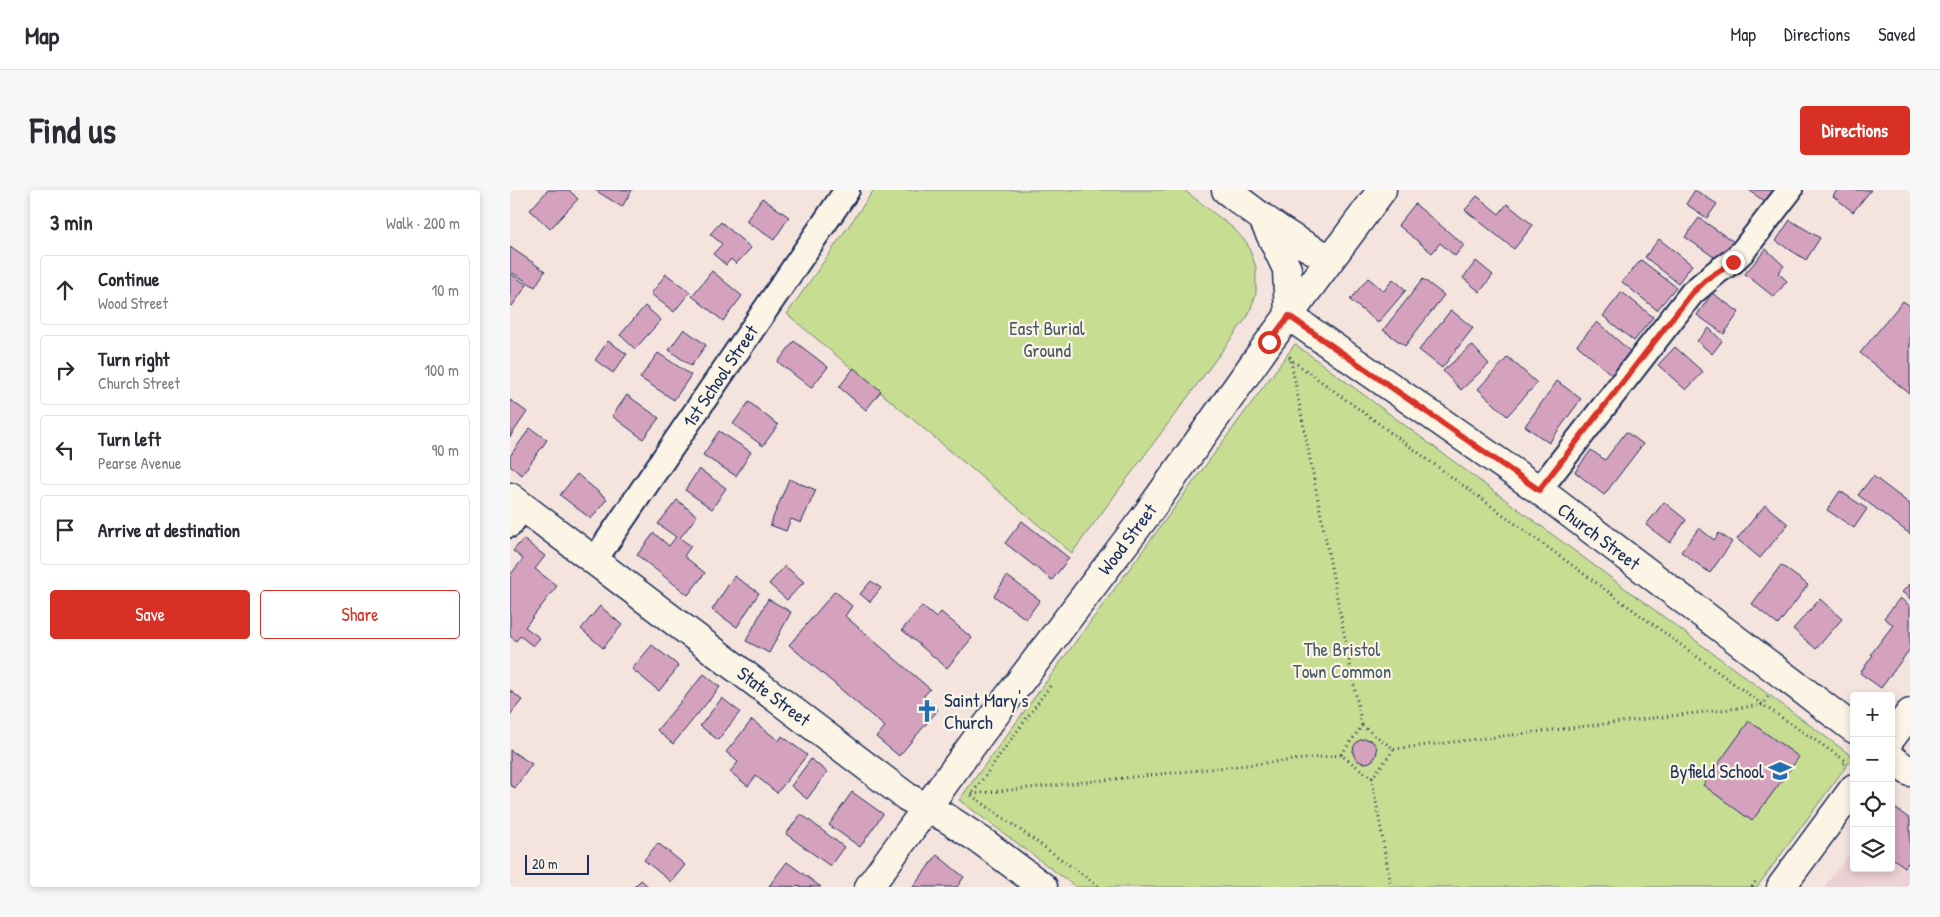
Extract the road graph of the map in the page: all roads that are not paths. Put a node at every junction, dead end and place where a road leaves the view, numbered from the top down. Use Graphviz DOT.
graph roads {
  1 [pos="847,190"];
  2 [pos="1226,190"];
  3 [pos="1382,190"];
  4 [pos="1790,190"];
  5 [pos="1263,219"];
  6 [pos="1330,258"];
  7 [pos="1289,316"];
  8 [pos="1539,490"];
  9 [pos="514,510"];
  10 [pos="594,561"];
  11 [pos="1910,713"];
  12 [pos="1850,726"];
  13 [pos="1892,737"];
  14 [pos="1895,761"];
  15 [pos="1910,772"];
  16 [pos="1850,793"];
  17 [pos="933,800"];
  18 [pos="869,887"];
  19 [pos="1043,887"];
  20 [pos="1781,887"];
  1 -- 10 [label="street, 1st School Street"];
  2 -- 5 [label="street"];
  3 -- 6 [label="street, Wood Street"];
  4 -- 8 [label="street"];
  5 -- 6 [label="street"];
  5 -- 7 [label="street"];
  6 -- 7 [label="street, Wood Street"];
  7 -- 8 [label="street, Church Street"];
  7 -- 17 [label="street, Wood Street"];
  8 -- 12 [label="street, Church Street"];
  9 -- 10 [label="street, State Street"];
  10 -- 17 [label="street, State Street"];
  11 -- 13 [label="street"];
  14 -- 15 [label="street"];
  16 -- 20 [label="street"];
  17 -- 18 [label="street, Wood Street"];
  17 -- 19 [label="street, State Street"];
}
